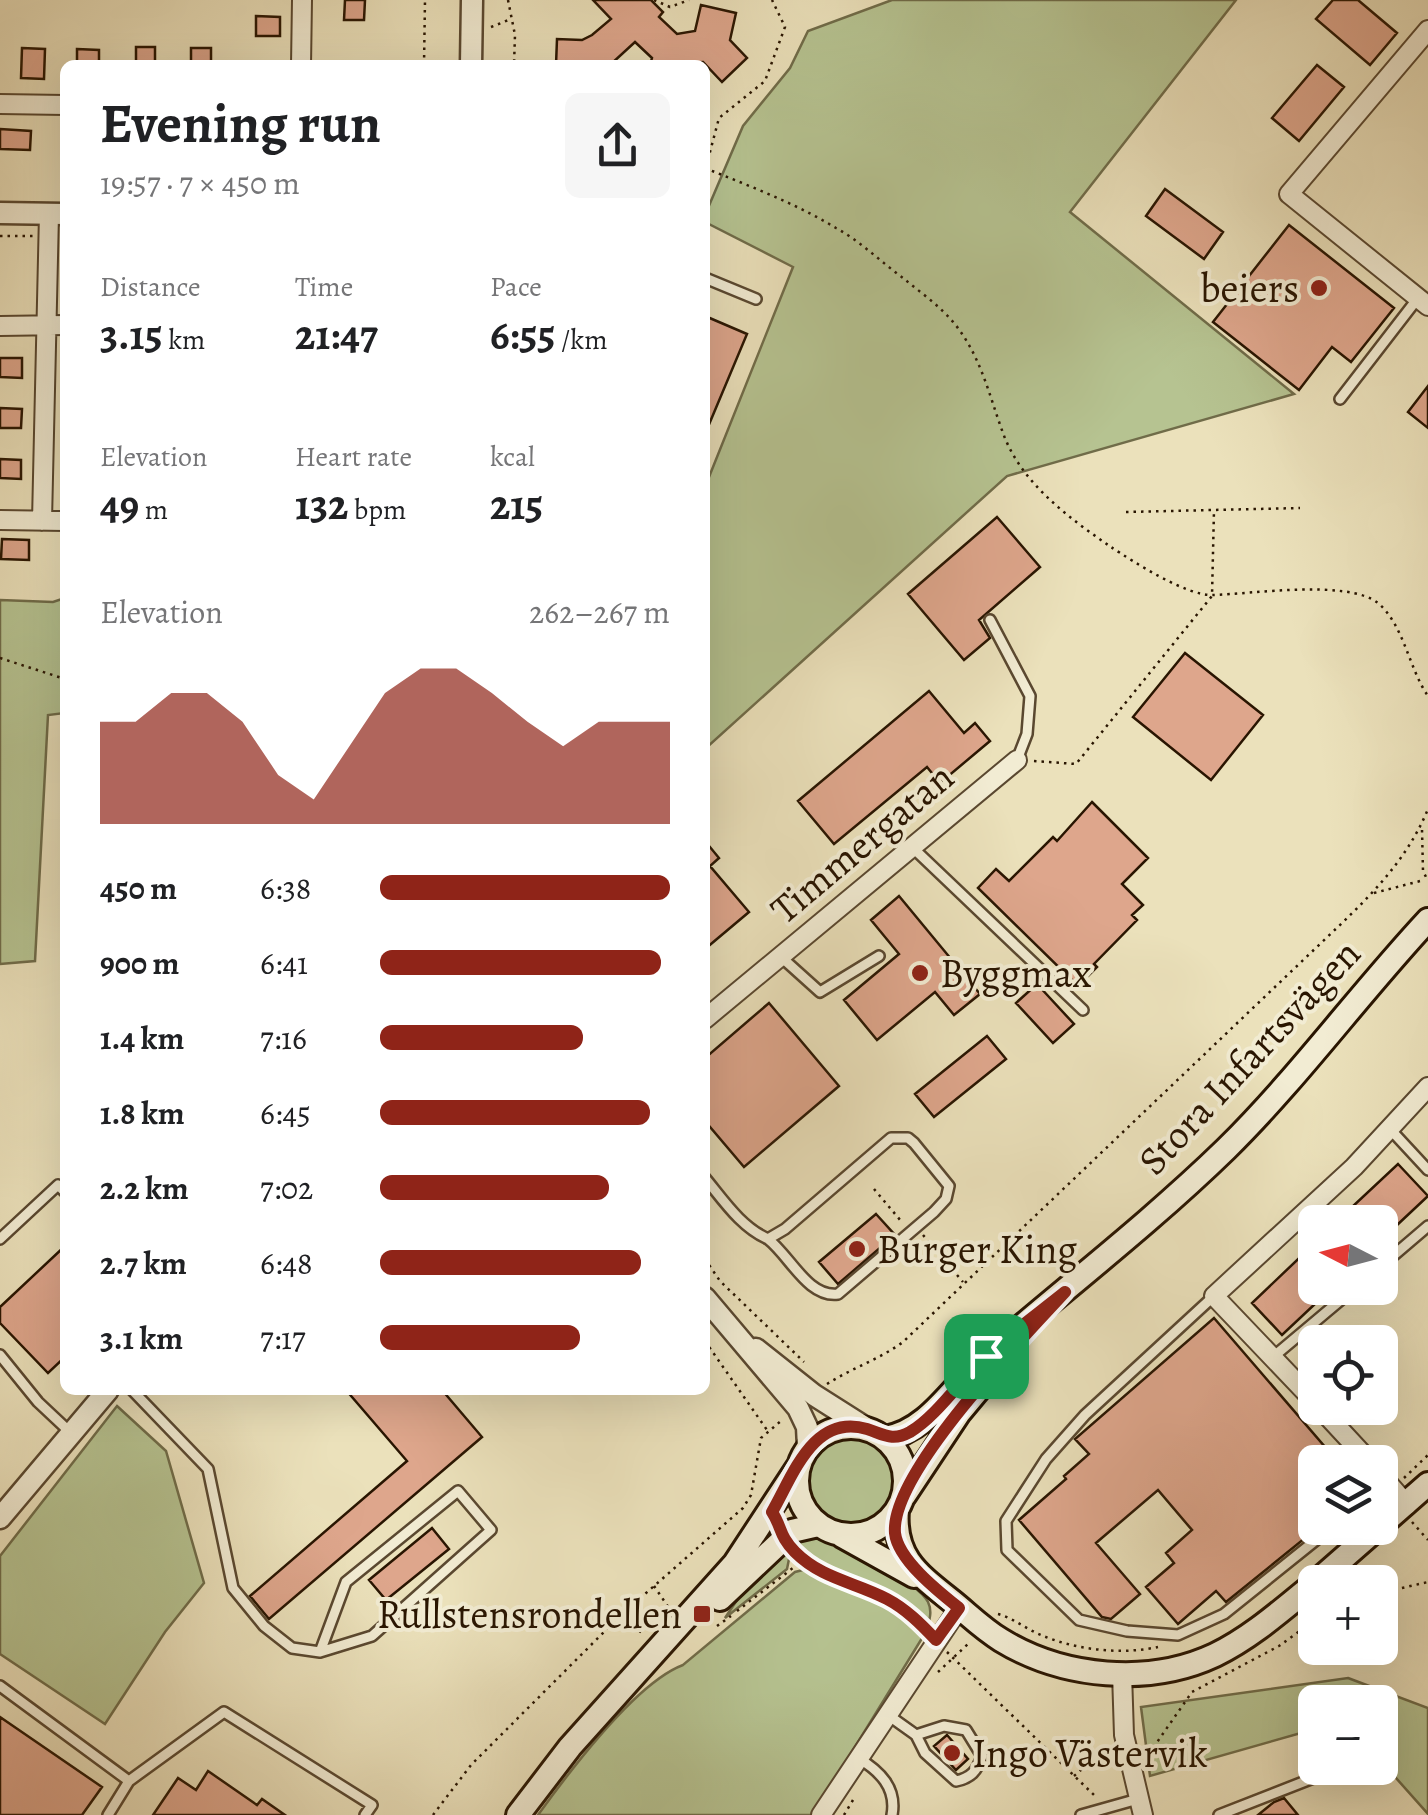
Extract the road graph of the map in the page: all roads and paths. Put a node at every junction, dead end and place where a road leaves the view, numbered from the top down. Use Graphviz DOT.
graph roads {
  1 [pos="302,0"];
  2 [pos="425,0"];
  3 [pos="472,0"];
  4 [pos="508,0"];
  5 [pos="654,0"];
  6 [pos="688,0"];
  7 [pos="772,0"];
  8 [pos="511,18"];
  9 [pos="489,28"];
  10 [pos="1428,30"];
  11 [pos="301,60"];
  12 [pos="424,60"];
  13 [pos="471,60"];
  14 [pos="514,60"];
  15 [pos="0,104"];
  16 [pos="60,105"];
  17 [pos="710,150"];
  18 [pos="710,170"];
  19 [pos="0,213"];
  20 [pos="57,214"];
  21 [pos="710,280"];
  22 [pos="756,299"];
  23 [pos="1423,302"];
  24 [pos="56,325"];
  25 [pos="0,326"];
  26 [pos="1340,399"];
  27 [pos="1300,508"];
  28 [pos="1214,510"];
  29 [pos="1126,512"];
  30 [pos="0,520"];
  31 [pos="42,521"];
  32 [pos="60,521"];
  33 [pos="1212,596"];
  34 [pos="990,620"];
  35 [pos="0,658"];
  36 [pos="60,677"];
  37 [pos="1428,696"];
  38 [pos="1018,760"];
  39 [pos="1428,809"];
  40 [pos="1421,829"];
  41 [pos="912,847"];
  42 [pos="1427,888"];
  43 [pos="1373,893"];
  44 [pos="1428,920"];
  45 [pos="1398,952"];
  46 [pos="780,956"];
  47 [pos="879,956"];
  48 [pos="1083,1010"];
  49 [pos="710,1014"];
  50 [pos="1428,1087"];
  51 [pos="1390,1129"];
  52 [pos="1428,1170"];
  53 [pos="710,1184"];
  54 [pos="60,1187"];
  55 [pos="1428,1226"];
  56 [pos="0,1239"];
  57 [pos="768,1239"];
  58 [pos="1398,1252"];
  59 [pos="710,1265"];
  60 [pos="1065,1292"];
  61 [pos="1214,1296"];
  62 [pos="710,1304"];
  63 [pos="1335,1305"];
  64 [pos="731,1329"];
  65 [pos="710,1348"];
  66 [pos="0,1355"];
  67 [pos="1271,1358"];
  68 [pos="804,1363"];
  69 [pos="817,1375"];
  70 [pos="1298,1385"];
  71 [pos="104,1395"];
  72 [pos="137,1395"];
  73 [pos="798,1408"];
  74 [pos="1336,1425"];
  75 [pos="768,1432"];
  76 [pos="71,1433"];
  77 [pos="875,1433"];
  78 [pos="1354,1445"];
  79 [pos="803,1457"];
  80 [pos="1428,1484"];
  81 [pos="751,1495"];
  82 [pos="1398,1495"];
  83 [pos="900,1504"];
  84 [pos="1407,1504"];
  85 [pos="772,1512"];
  86 [pos="0,1518"];
  87 [pos="828,1530"];
  88 [pos="784,1538"];
  89 [pos="1428,1540"];
  90 [pos="1310,1545"];
  91 [pos="804,1560"];
  92 [pos="1337,1565"];
  93 [pos="1428,1582"];
  94 [pos="653,1585"];
  95 [pos="936,1589"];
  96 [pos="1398,1589"];
  97 [pos="1298,1597"];
  98 [pos="669,1608"];
  99 [pos="959,1608"];
  100 [pos="620,1616"];
  101 [pos="717,1626"];
  102 [pos="984,1628"];
  103 [pos="1298,1632"];
  104 [pos="643,1634"];
  105 [pos="936,1640"];
  106 [pos="1168,1645"];
  107 [pos="664,1646"];
  108 [pos="320,1652"];
  109 [pos="1122,1674"];
  110 [pos="0,1686"];
  111 [pos="886,1714"];
  112 [pos="916,1734"];
  113 [pos="1128,1756"];
  114 [pos="858,1758"];
  115 [pos="1074,1776"];
  116 [pos="129,1781"];
  117 [pos="1298,1784"];
  118 [pos="1141,1807"];
  119 [pos="1107,1808"];
  120 [pos="825,1813"];
  121 [pos="108,1815"];
  122 [pos="365,1815"];
  123 [pos="434,1815"];
  124 [pos="518,1815"];
  125 [pos="892,1815"];
  126 [pos="1081,1815"];
  127 [pos="1219,1815"];
  1 -- 11 [label="street"];
  2 -- 12 [label="path"];
  3 -- 13 [label="street"];
  4 -- 8 [label="path"];
  5 -- 6 [label="path"];
  7 -- 17 [label="path"];
  8 -- 9 [label="path"];
  8 -- 14 [label="path"];
  10 -- 23 [label="street"];
  15 -- 16 [label="street"];
  18 -- 33 [label="path"];
  19 -- 20 [label="street"];
  20 -- 24 [label="street"];
  21 -- 22 [label="lane"];
  23 -- 26 [label="lane"];
  24 -- 25 [label="street"];
  24 -- 31 [label="street"];
  27 -- 28 [label="path"];
  28 -- 29 [label="path"];
  28 -- 33 [label="path"];
  30 -- 31 [label="street"];
  31 -- 32 [label="street"];
  33 -- 37 [label="path"];
  33 -- 38 [label="path"];
  34 -- 38 [label="lane"];
  35 -- 36 [label="path"];
  38 -- 41 [label="street, Timmergatan"];
  39 -- 40 [label="path"];
  40 -- 42 [label="path"];
  40 -- 43 [label="path"];
  41 -- 46 [label="street, Timmergatan"];
  41 -- 48 [label="lane"];
  42 -- 43 [label="path"];
  42 -- 45 [label="main road, Stora Infartsvägen"];
  43 -- 69 [label="path"];
  44 -- 45 [label="main road, Stora Infartsvägen"];
  45 -- 60 [label="main road, Stora Infartsvägen"];
  46 -- 47 [label="lane"];
  46 -- 49 [label="street, Timmergatan"];
  50 -- 51 [label="street"];
  51 -- 52 [label="lane"];
  51 -- 61 [label="street"];
  53 -- 57 [label="lane"];
  54 -- 56 [label="lane"];
  55 -- 58 [label="lane"];
  57 -- 57 [label="lane"];
  59 -- 68 [label="path"];
  60 -- 77 [label="main road, Stora Infartsvägen"];
  60 -- 83 [label="main road, Stora Infartsvägen"];
  61 -- 67 [label="street"];
  61 -- 90 [label="lane"];
  62 -- 64 [label="street"];
  63 -- 67 [label="lane"];
  64 -- 73 [label="street"];
  64 -- 77 [label="street"];
  65 -- 75 [label="path"];
  66 -- 76 [label="lane"];
  67 -- 70 [label="street"];
  71 -- 76 [label="street"];
  72 -- 108 [label="lane"];
  73 -- 75 [label="path"];
  73 -- 79 [label="street"];
  74 -- 78 [label="street"];
  75 -- 81 [label="path"];
  76 -- 86 [label="street"];
  77 -- 79 [label="main road"];
  77 -- 83 [label="main road"];
  79 -- 85 [label="main road"];
  79 -- 87 [label="main road"];
  80 -- 84 [label="main road"];
  81 -- 85 [label="path"];
  81 -- 94 [label="path"];
  82 -- 84 [label="street"];
  83 -- 87 [label="main road"];
  83 -- 95 [label="main road"];
  84 -- 89 [label="path"];
  84 -- 92 [label="main road"];
  85 -- 107 [label="main road"];
  87 -- 88 [label="main road"];
  87 -- 95 [label="main road"];
  88 -- 91 [label="path"];
  88 -- 107 [label="main road"];
  91 -- 101 [label="path"];
  91 -- 105 [label="path"];
  93 -- 96 [label="path"];
  94 -- 98 [label="path"];
  94 -- 100 [label="path"];
  95 -- 99 [label="main road"];
  97 -- 109 [label="main road"];
  99 -- 102 [label="main road"];
  99 -- 105 [label="street"];
  100 -- 104 [label="path"];
  100 -- 123 [label="path"];
  102 -- 106 [label="path"];
  102 -- 109 [label="main road"];
  102 -- 115 [label="path"];
  103 -- 113 [label="path"];
  105 -- 111 [label="street"];
  107 -- 124 [label="main road"];
  108 -- 108 [label="lane"];
  109 -- 113 [label="street"];
  110 -- 116 [label="lane"];
  111 -- 112 [label="lane"];
  111 -- 114 [label="street"];
  112 -- 112 [label="lane"];
  113 -- 115 [label="path"];
  113 -- 118 [label="street"];
  114 -- 120 [label="street"];
  114 -- 125 [label="lane"];
  115 -- 119 [label="path"];
  116 -- 121 [label="lane"];
  116 -- 122 [label="lane"];
  117 -- 127 [label="lane"];
  118 -- 119 [label="lane"];
  119 -- 126 [label="lane"];
}
